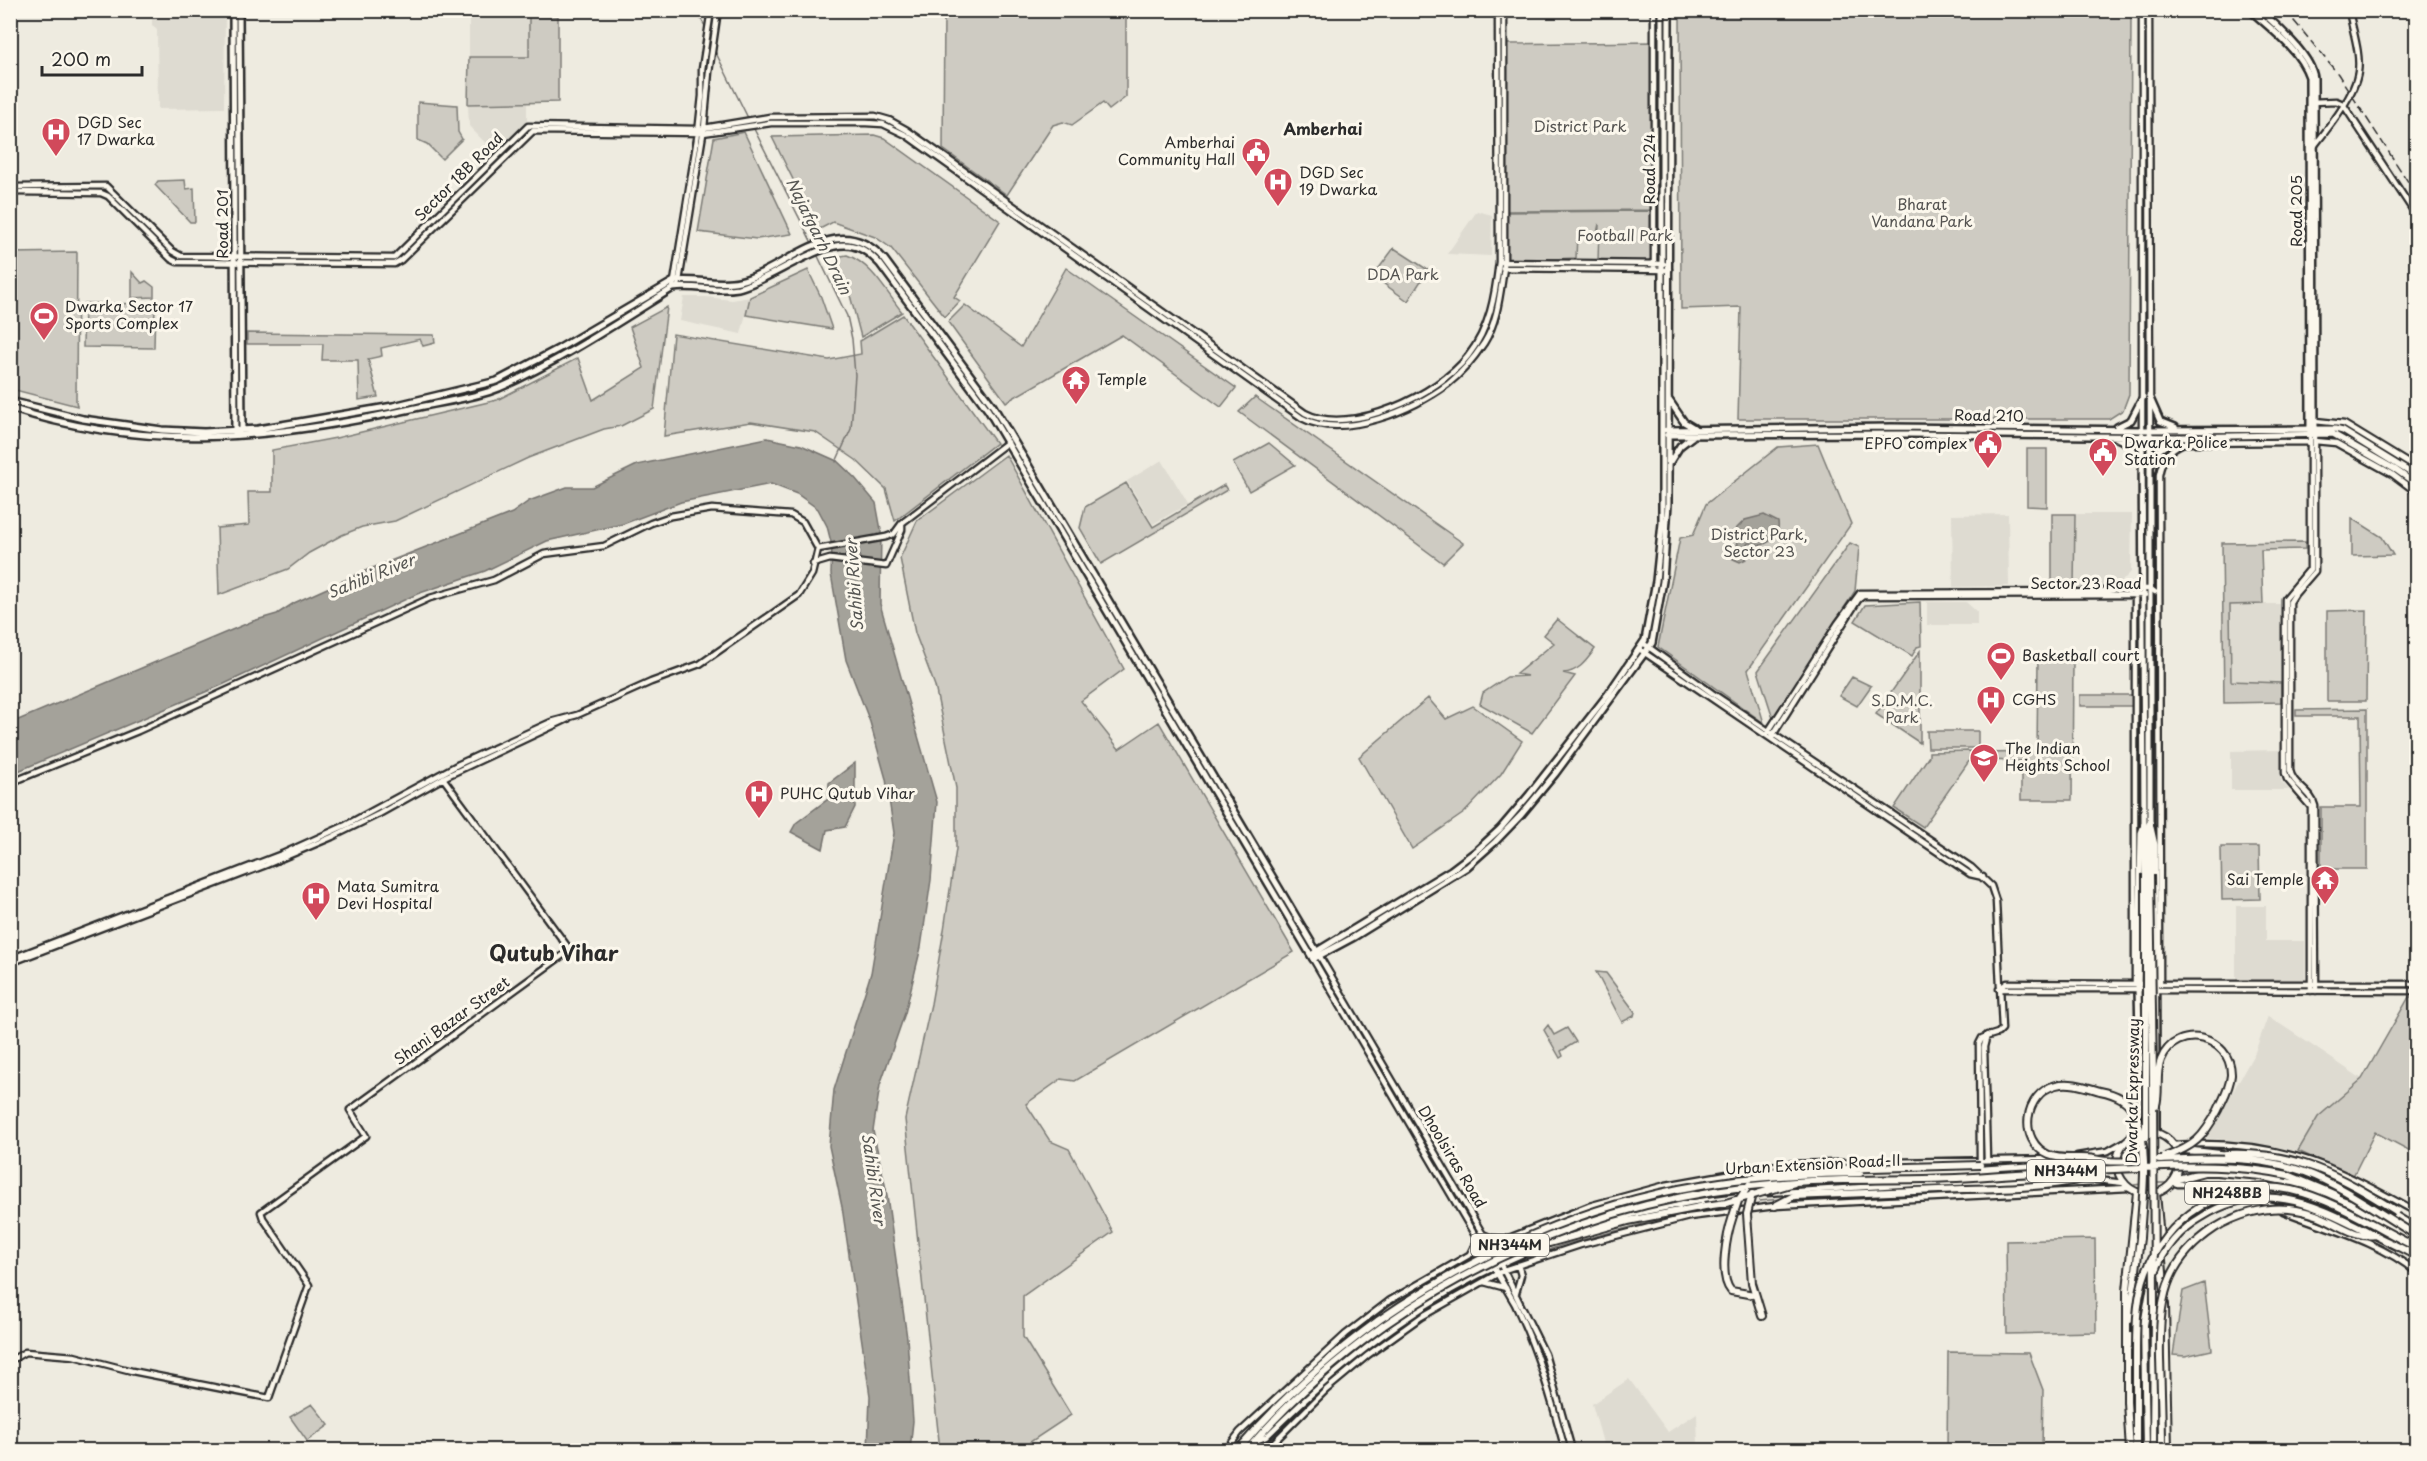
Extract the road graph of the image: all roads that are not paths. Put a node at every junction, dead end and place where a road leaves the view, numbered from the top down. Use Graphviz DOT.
graph roads {
  1 [pos="233,10"];
  2 [pos="239,10"];
  3 [pos="711,10"];
  4 [pos="718,10"];
  5 [pos="1498,10"];
  6 [pos="1504,10"];
  7 [pos="1654,10"];
  8 [pos="1662,10"];
  9 [pos="1668,10"];
  10 [pos="2142,10"];
  11 [pos="2149,10"];
  12 [pos="2250,10"];
  13 [pos="2260,10"];
  14 [pos="2349,10"];
  15 [pos="2312,102"];
  16 [pos="2343,104"];
  17 [pos="745,123"];
  18 [pos="701,131"];
  19 [pos="2315,146"];
  20 [pos="10,186"];
  21 [pos="10,192"];
  22 [pos="2416,215"];
  23 [pos="238,260"];
  24 [pos="1501,265"];
  25 [pos="1093,266"];
  26 [pos="1654,267"];
  27 [pos="1665,267"];
  28 [pos="676,284"];
  29 [pos="627,299"];
  30 [pos="631,307"];
  31 [pos="2146,396"];
  32 [pos="1668,399"];
  33 [pos="10,401"];
  34 [pos="55,404"];
  35 [pos="10,408"];
  36 [pos="53,412"];
  37 [pos="2315,421"];
  38 [pos="2180,429"];
  39 [pos="235,430"];
  40 [pos="1696,432"];
  41 [pos="1665,433"];
  42 [pos="2113,433"];
  43 [pos="2142,433"];
  44 [pos="2150,433"];
  45 [pos="239,435"];
  46 [pos="2313,435"];
  47 [pos="2181,437"];
  48 [pos="1010,440"];
  49 [pos="1668,465"];
  50 [pos="2142,465"];
  51 [pos="2151,466"];
  52 [pos="2416,468"];
  53 [pos="2416,476"];
  54 [pos="2416,484"];
  55 [pos="2416,492"];
  56 [pos="902,523"];
  57 [pos="1664,528"];
  58 [pos="1664,538"];
  59 [pos="818,549"];
  60 [pos="813,564"];
  61 [pos="2143,592"];
  62 [pos="2151,592"];
  63 [pos="2135,596"];
  64 [pos="1643,643"];
  65 [pos="1649,647"];
  66 [pos="1639,649"];
  67 [pos="1645,653"];
  68 [pos="570,717"];
  69 [pos="1770,735"];
  70 [pos="443,778"];
  71 [pos="10,783"];
  72 [pos="2147,824"];
  73 [pos="2148,874"];
  74 [pos="1315,956"];
  75 [pos="10,961"];
  76 [pos="2314,984"];
  77 [pos="2416,984"];
  78 [pos="2137,986"];
  79 [pos="2157,986"];
  80 [pos="1998,989"];
  81 [pos="2314,991"];
  82 [pos="2416,991"];
  83 [pos="1987,1035"];
  84 [pos="2154,1112"];
  85 [pos="2141,1133"];
  86 [pos="2156,1133"];
  87 [pos="2126,1141"];
  88 [pos="2174,1147"];
  89 [pos="2144,1157"];
  90 [pos="2205,1158"];
  91 [pos="1980,1160"];
  92 [pos="1987,1160"];
  93 [pos="2159,1160"];
  94 [pos="2102,1166"];
  95 [pos="1992,1169"];
  96 [pos="1768,1172"];
  97 [pos="1797,1181"];
  98 [pos="2173,1181"];
  99 [pos="2127,1186"];
  100 [pos="2138,1192"];
  101 [pos="2156,1193"];
  102 [pos="1754,1195"];
  103 [pos="2350,1203"];
  104 [pos="1775,1206"];
  105 [pos="1760,1208"];
  106 [pos="2416,1212"];
  107 [pos="2416,1226"];
  108 [pos="2403,1234"];
  109 [pos="2375,1235"];
  110 [pos="1481,1236"];
  111 [pos="2416,1238"];
  112 [pos="1506,1239"];
  113 [pos="1549,1244"];
  114 [pos="1490,1247"];
  115 [pos="2416,1247"];
  116 [pos="1484,1248"];
  117 [pos="1469,1255"];
  118 [pos="2416,1255"];
  119 [pos="1500,1263"];
  120 [pos="1518,1265"];
  121 [pos="1494,1267"];
  122 [pos="1504,1270"];
  123 [pos="2416,1272"];
  124 [pos="1497,1274"];
  125 [pos="1484,1282"];
  126 [pos="1506,1288"];
  127 [pos="1516,1293"];
  128 [pos="1754,1294"];
  129 [pos="1762,1316"];
  130 [pos="2136,1357"];
  131 [pos="10,1361"];
  132 [pos="1256,1441"];
  133 [pos="1226,1450"];
  134 [pos="1238,1450"];
  135 [pos="1247,1450"];
  136 [pos="1266,1450"];
  137 [pos="1565,1450"];
  138 [pos="1572,1450"];
  139 [pos="2130,1450"];
  140 [pos="2136,1450"];
  141 [pos="2146,1450"];
  142 [pos="2152,1450"];
  143 [pos="2162,1450"];
  144 [pos="2168,1450"];
  1 -- 23 [label="main road, Road 201"];
  2 -- 23 [label="main road, Road 201"];
  3 -- 18 [label="street"];
  4 -- 18 [label="street"];
  5 -- 24 [label="street"];
  6 -- 24 [label="street"];
  7 -- 26 [label="street"];
  8 -- 27 [label="main road, Road 224"];
  9 -- 27 [label="main road, Road 224"];
  10 -- 31 [label="street"];
  11 -- 31 [label="street"];
  12 -- 15 [label="main road, Road 205"];
  13 -- 15 [label="main road, Road 205"];
  14 -- 16 [label="street"];
  15 -- 16 [label="street"];
  15 -- 19 [label="main road, Road 205"];
  15 -- 46 [label="main road, Road 205"];
  16 -- 19 [label="street"];
  16 -- 22 [label="street"];
  17 -- 18 [label="street, Sector 18B Road"];
  17 -- 25 [label="street"];
  17 -- 25 [label="street"];
  18 -- 23 [label="street, Sector 18B Road"];
  18 -- 28 [label="street"];
  19 -- 37 [label="main road, Road 205"];
  20 -- 23 [label="street"];
  21 -- 23 [label="street"];
  23 -- 39 [label="main road, Road 201"];
  23 -- 45 [label="main road, Road 201"];
  24 -- 25 [label="street"];
  24 -- 26 [label="street"];
  26 -- 27 [label="street"];
  27 -- 32 [label="main road, Road 224"];
  27 -- 41 [label="main road, Road 224"];
  28 -- 30 [label="main road"];
  28 -- 45 [label="main road"];
  28 -- 48 [label="main road"];
  29 -- 30 [label="main road"];
  30 -- 45 [label="main road"];
  31 -- 38 [label="main road"];
  31 -- 42 [label="main road"];
  31 -- 43 [label="street"];
  31 -- 44 [label="street"];
  32 -- 40 [label="main road"];
  32 -- 41 [label="main road, Road 224"];
  33 -- 36 [label="main road"];
  34 -- 36 [label="main road"];
  35 -- 45 [label="main road"];
  36 -- 39 [label="main road"];
  37 -- 46 [label="main road, Road 205"];
  37 -- 52 [label="street"];
  38 -- 44 [label="main road, Road 210"];
  38 -- 46 [label="main road, Road 210"];
  39 -- 45 [label="main road, Road 201"];
  40 -- 41 [label="main road, Road 210"];
  40 -- 42 [label="main road, Road 210"];
  40 -- 49 [label="main road"];
  41 -- 49 [label="main road"];
  41 -- 57 [label="main road"];
  42 -- 43 [label="main road, Road 210"];
  42 -- 50 [label="main road"];
  43 -- 44 [label="main road, Road 210"];
  43 -- 50 [label="main road"];
  44 -- 47 [label="main road, Road 210"];
  44 -- 51 [label="main road"];
  46 -- 47 [label="main road, Road 210"];
  46 -- 53 [label="main road"];
  46 -- 54 [label="main road"];
  46 -- 55 [label="street"];
  46 -- 76 [label="street"];
  46 -- 79 [label="street"];
  47 -- 51 [label="main road"];
  48 -- 56 [label="street"];
  48 -- 74 [label="main road"];
  49 -- 57 [label="main road"];
  50 -- 61 [label="main road"];
  51 -- 62 [label="main road"];
  56 -- 59 [label="street"];
  56 -- 60 [label="street"];
  57 -- 58 [label="main road"];
  58 -- 64 [label="main road"];
  58 -- 65 [label="main road"];
  59 -- 60 [label="street"];
  59 -- 71 [label="street"];
  60 -- 68 [label="street"];
  61 -- 62 [label="street, Sector 23 Road"];
  61 -- 63 [label="street, Sector 23 Road"];
  61 -- 69 [label="street, Sector 23 Road"];
  61 -- 72 [label="main road"];
  62 -- 72 [label="main road"];
  63 -- 69 [label="street, Sector 23 Road"];
  63 -- 78 [label="street"];
  64 -- 65 [label="street"];
  64 -- 66 [label="main road"];
  65 -- 67 [label="main road"];
  65 -- 69 [label="street"];
  66 -- 67 [label="street"];
  66 -- 74 [label="main road"];
  67 -- 69 [label="street"];
  67 -- 74 [label="main road"];
  68 -- 70 [label="street"];
  68 -- 75 [label="street"];
  69 -- 80 [label="street"];
  70 -- 75 [label="street"];
  70 -- 131 [label="street, Shani Bazar Street"];
  72 -- 73 [label="highway, Dwarka Expressway"];
  72 -- 78 [label="main road"];
  72 -- 79 [label="main road"];
  73 -- 84 [label="highway, Dwarka Expressway, bridge"];
  73 -- 89 [label="highway, Dwarka Expressway, bridge"];
  74 -- 110 [label="street, Dhoolsiras Road"];
  76 -- 77 [label="street"];
  76 -- 79 [label="street"];
  76 -- 81 [label="street"];
  78 -- 79 [label="street"];
  78 -- 80 [label="street"];
  78 -- 85 [label="main road"];
  79 -- 81 [label="street"];
  79 -- 86 [label="main road"];
  80 -- 83 [label="street"];
  81 -- 82 [label="street"];
  83 -- 91 [label="street"];
  83 -- 92 [label="street"];
  84 -- 93 [label="highway, bridge"];
  84 -- 142 [label="highway, Dwarka Expressway, bridge"];
  85 -- 86 [label="highway"];
  85 -- 87 [label="highway"];
  86 -- 88 [label="highway"];
  87 -- 92 [label="street"];
  87 -- 99 [label="highway"];
  88 -- 98 [label="highway"];
  88 -- 106 [label="street"];
  88 -- 107 [label="highway, bridge"];
  89 -- 94 [label="highway, bridge"];
  89 -- 130 [label="highway, Dwarka Expressway, bridge"];
  90 -- 93 [label="highway, Urban Extension Road-II / NH344M, bridge"];
  90 -- 107 [label="highway, bridge"];
  90 -- 111 [label="highway, Urban Extension Road-II / NH344M, bridge"];
  91 -- 92 [label="street"];
  91 -- 112 [label="street"];
  93 -- 94 [label="highway, Urban Extension Road-II / NH344M, bridge"];
  94 -- 95 [label="highway, Urban Extension Road-II / NH344M"];
  94 -- 97 [label="highway, Urban Extension Road-II / NH344M, bridge"];
  94 -- 103 [label="highway, Urban Extension Road-II / NH344M, bridge"];
  94 -- 104 [label="highway, bridge"];
  95 -- 96 [label="highway, bridge"];
  95 -- 134 [label="highway, Urban Extension Road-II / NH344M, bridge"];
  96 -- 128 [label="highway, bridge"];
  96 -- 129 [label="highway, bridge"];
  97 -- 113 [label="highway, bridge"];
  97 -- 132 [label="highway, Urban Extension Road-II / NH344M, bridge"];
  98 -- 101 [label="highway"];
  98 -- 103 [label="highway"];
  98 -- 123 [label="street"];
  99 -- 100 [label="highway"];
  99 -- 102 [label="street"];
  99 -- 104 [label="street"];
  100 -- 101 [label="highway"];
  100 -- 139 [label="highway"];
  101 -- 144 [label="highway"];
  102 -- 105 [label="street"];
  102 -- 113 [label="street"];
  103 -- 108 [label="highway"];
  104 -- 105 [label="street"];
  105 -- 120 [label="street"];
  108 -- 111 [label="highway"];
  108 -- 118 [label="highway"];
  109 -- 118 [label="highway, NH248BB, bridge"];
  109 -- 141 [label="highway, NH248BB, bridge"];
  109 -- 143 [label="highway, bridge"];
  110 -- 112 [label="street"];
  110 -- 114 [label="street, Dhoolsiras Road"];
  110 -- 116 [label="street, Dhoolsiras Road"];
  110 -- 117 [label="street"];
  112 -- 114 [label="street"];
  113 -- 119 [label="street"];
  114 -- 116 [label="street"];
  114 -- 119 [label="street, Dhoolsiras Road"];
  115 -- 130 [label="highway, Dwarka Expressway / NH248BB, bridge"];
  116 -- 117 [label="street"];
  116 -- 121 [label="street, Dhoolsiras Road"];
  117 -- 133 [label="street"];
  119 -- 121 [label="street"];
  119 -- 122 [label="street, Dhoolsiras Road"];
  120 -- 122 [label="street"];
  120 -- 127 [label="street"];
  121 -- 124 [label="street, Dhoolsiras Road"];
  121 -- 132 [label="street"];
  122 -- 124 [label="street"];
  122 -- 127 [label="street, Dhoolsiras Road"];
  124 -- 125 [label="street"];
  124 -- 126 [label="street, Dhoolsiras Road"];
  125 -- 126 [label="street"];
  125 -- 136 [label="street"];
  126 -- 137 [label="street, Dhoolsiras Road"];
  127 -- 138 [label="street, Dhoolsiras Road"];
  130 -- 140 [label="highway, Dwarka Expressway / NH248BB"];
  132 -- 135 [label="highway, Urban Extension Road-II / NH344M"];
}
